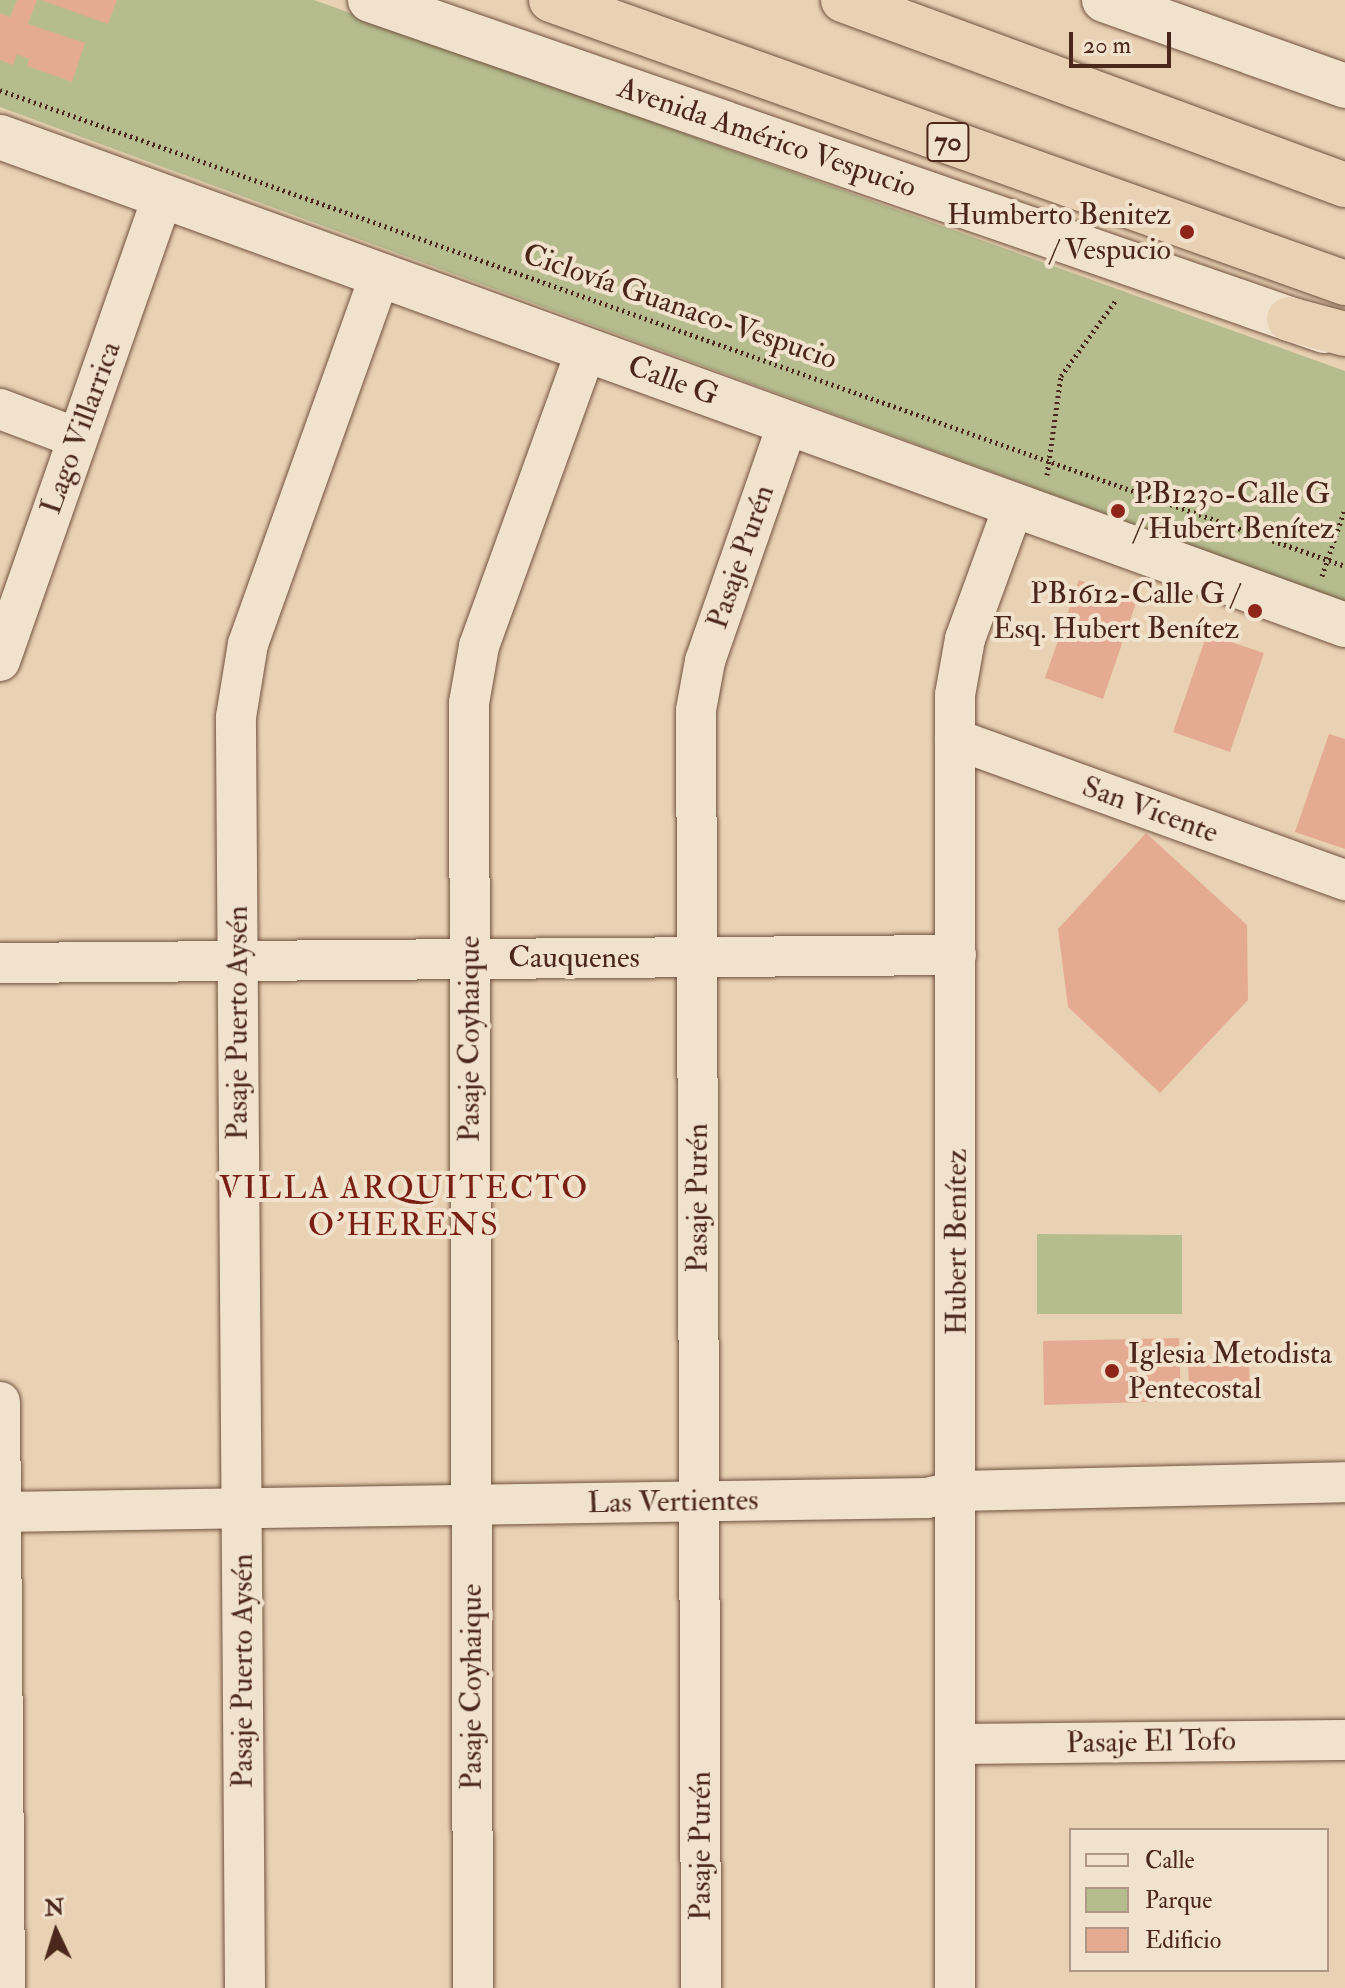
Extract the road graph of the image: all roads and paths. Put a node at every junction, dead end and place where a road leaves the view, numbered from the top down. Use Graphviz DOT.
graph roads {
  1 [pos="370,0"];
  2 [pos="551,0"];
  3 [pos="843,0"];
  4 [pos="1104,0"];
  5 [pos="1345,86"];
  6 [pos="0,90"];
  7 [pos="0,137"];
  8 [pos="1345,185"];
  9 [pos="163,196"];
  10 [pos="380,275"];
  11 [pos="1345,283"];
  12 [pos="1125,288"];
  13 [pos="1289,319"];
  14 [pos="1345,337"];
  15 [pos="586,350"];
  16 [pos="0,409"];
  17 [pos="788,423"];
  18 [pos="77,438"];
  19 [pos="1052,462"];
  20 [pos="1024,509"];
  21 [pos="1345,509"];
  22 [pos="1329,560"];
  23 [pos="1345,566"];
  24 [pos="1326,618"];
  25 [pos="2,648"];
  26 [pos="955,739"];
  27 [pos="1345,880"];
  28 [pos="956,955"];
  29 [pos="697,957"];
  30 [pos="469,959"];
  31 [pos="238,961"];
  32 [pos="0,963"];
  33 [pos="0,1402"];
  34 [pos="1345,1482"];
  35 [pos="957,1491"];
  36 [pos="699,1501"];
  37 [pos="472,1505"];
  38 [pos="242,1508"];
  39 [pos="0,1512"];
  40 [pos="1345,1740"];
  41 [pos="1,1744"];
  42 [pos="956,1744"];
  43 [pos="5,1988"];
  44 [pos="245,1988"];
  45 [pos="473,1988"];
  46 [pos="701,1988"];
  47 [pos="955,1988"];
  1 -- 13 [label="street, Avenida Américo Vespucio"];
  2 -- 11 [label="highway, 70"];
  3 -- 8 [label="highway"];
  4 -- 5 [label="street"];
  6 -- 19 [label="path, Ciclovía Guanaco-Vespucio"];
  7 -- 9 [label="street, Calle G"];
  9 -- 10 [label="street, Calle G"];
  9 -- 18 [label="street, Lago Villarrica"];
  10 -- 15 [label="street, Calle G"];
  10 -- 31 [label="street, Pasaje Puerto Aysén"];
  12 -- 19 [label="path"];
  13 -- 14 [label="highway"];
  15 -- 17 [label="street, Calle G"];
  15 -- 30 [label="street, Pasaje Coyhaique"];
  16 -- 18 [label="street"];
  17 -- 20 [label="street, Calle G"];
  17 -- 29 [label="street, Pasaje Purén"];
  18 -- 25 [label="street, Lago Villarrica"];
  19 -- 20 [label="path"];
  19 -- 22 [label="path, Ciclovía Guanaco-Vespucio"];
  20 -- 24 [label="street, Calle G"];
  20 -- 26 [label="street, Hubert Benítez"];
  21 -- 22 [label="path"];
  22 -- 23 [label="path, Ciclovía Guanaco-Vespucio"];
  22 -- 24 [label="path"];
  26 -- 27 [label="street, San Vicente"];
  26 -- 28 [label="street, Hubert Benítez"];
  28 -- 29 [label="street, Cauquenes"];
  28 -- 35 [label="street, Hubert Benítez"];
  29 -- 30 [label="street, Cauquenes"];
  29 -- 36 [label="street, Pasaje Purén"];
  30 -- 31 [label="street, Cauquenes"];
  30 -- 37 [label="street, Pasaje Coyhaique"];
  31 -- 32 [label="street, Cauquenes"];
  31 -- 38 [label="street, Pasaje Puerto Aysén"];
  33 -- 39 [label="street"];
  34 -- 35 [label="street, Las Vertientes"];
  35 -- 36 [label="street, Las Vertientes"];
  35 -- 42 [label="street, Hubert Benítez"];
  36 -- 37 [label="street, Las Vertientes"];
  36 -- 46 [label="street, Pasaje Purén"];
  37 -- 38 [label="street, Las Vertientes"];
  37 -- 45 [label="street, Pasaje Coyhaique"];
  38 -- 39 [label="street, Las Vertientes"];
  38 -- 44 [label="street, Pasaje Puerto Aysén"];
  39 -- 41 [label="street"];
  40 -- 42 [label="street, Pasaje El Tofo"];
  41 -- 43 [label="street"];
  42 -- 47 [label="street, Hubert Benítez"];
}
